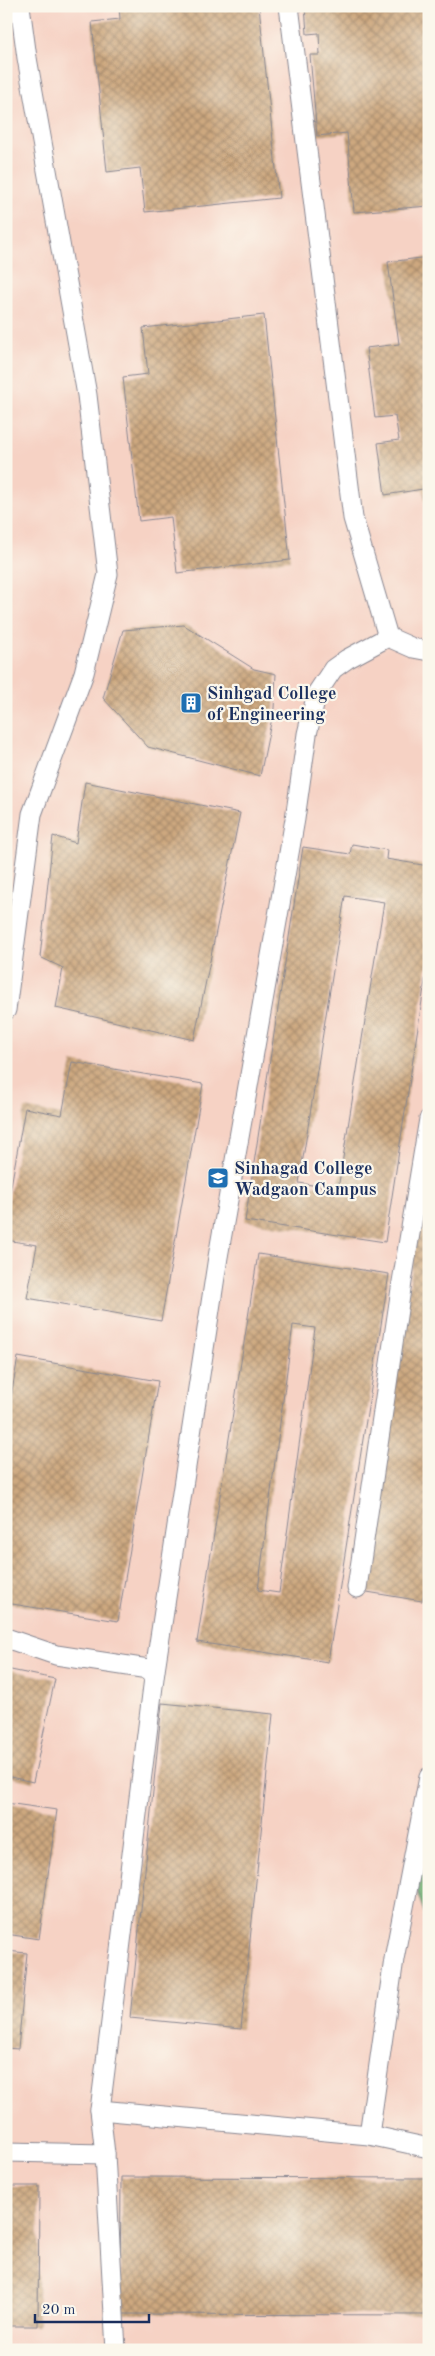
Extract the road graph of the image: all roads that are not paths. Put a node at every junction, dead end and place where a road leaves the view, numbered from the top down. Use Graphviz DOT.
graph roads {
  1 [pos="20,6"];
  2 [pos="289,6"];
  3 [pos="388,637"];
  4 [pos="429,651"];
  5 [pos="6,1010"];
  6 [pos="429,1119"];
  7 [pos="357,1588"];
  8 [pos="6,1638"];
  9 [pos="155,1670"];
  10 [pos="429,1777"];
  11 [pos="100,2110"];
  12 [pos="369,2135"];
  13 [pos="429,2148"];
  14 [pos="6,2152"];
  15 [pos="105,2154"];
  16 [pos="116,2350"];
  1 -- 5 [label="lane"];
  2 -- 3 [label="lane"];
  3 -- 4 [label="lane"];
  3 -- 9 [label="lane"];
  6 -- 7 [label="lane"];
  8 -- 9 [label="lane"];
  9 -- 11 [label="lane"];
  10 -- 12 [label="lane"];
  11 -- 12 [label="lane"];
  11 -- 15 [label="lane"];
  12 -- 13 [label="lane"];
  14 -- 15 [label="lane"];
  15 -- 16 [label="lane"];
}
